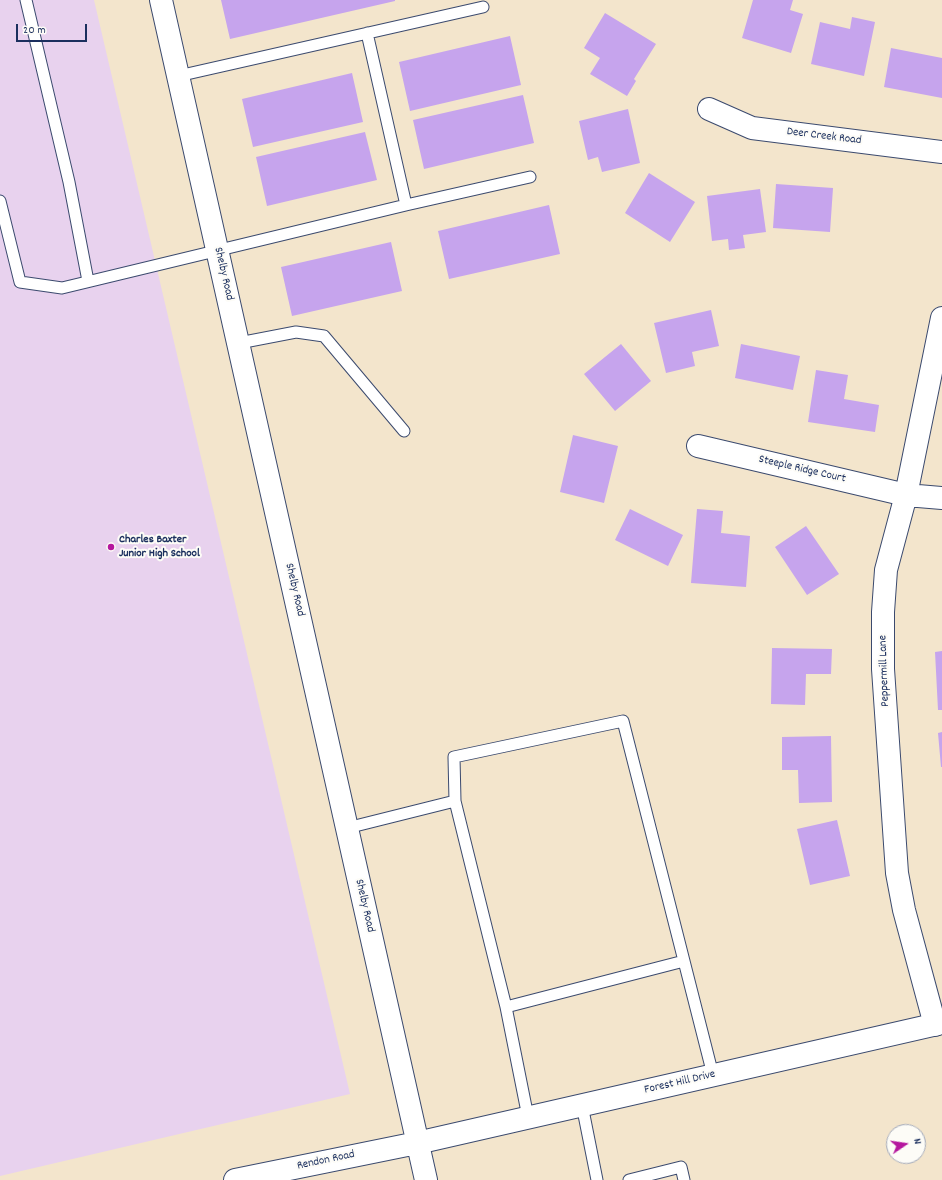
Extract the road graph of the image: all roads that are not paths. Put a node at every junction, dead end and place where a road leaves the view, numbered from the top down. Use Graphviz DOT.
graph roads {
  1 [pos="26,0"];
  2 [pos="162,0"];
  3 [pos="483,7"];
  4 [pos="367,33"];
  5 [pos="178,76"];
  6 [pos="709,109"];
  7 [pos="942,152"];
  8 [pos="530,177"];
  9 [pos="0,201"];
  10 [pos="406,205"];
  11 [pos="217,249"];
  12 [pos="88,281"];
  13 [pos="942,318"];
  14 [pos="239,344"];
  15 [pos="404,431"];
  16 [pos="698,446"];
  17 [pos="906,494"];
  18 [pos="942,498"];
  19 [pos="455,801"];
  20 [pos="347,828"];
  21 [pos="684,961"];
  22 [pos="506,1007"];
  23 [pos="938,1024"];
  24 [pos="713,1075"];
  25 [pos="582,1105"];
  26 [pos="528,1118"];
  27 [pos="418,1143"];
  28 [pos="235,1180"];
  29 [pos="426,1180"];
  30 [pos="597,1180"];
  31 [pos="629,1180"];
  32 [pos="684,1180"];
  1 -- 12 [label="lane"];
  2 -- 5 [label="main road, Shelby Road"];
  3 -- 4 [label="lane"];
  4 -- 5 [label="lane"];
  4 -- 10 [label="lane"];
  5 -- 11 [label="main road, Shelby Road"];
  6 -- 7 [label="main road, Deer Creek Road"];
  8 -- 10 [label="lane"];
  9 -- 12 [label="lane"];
  10 -- 11 [label="lane"];
  11 -- 12 [label="lane"];
  11 -- 14 [label="main road, Shelby Road"];
  13 -- 17 [label="main road, Peppermill Lane"];
  14 -- 15 [label="lane"];
  14 -- 20 [label="main road, Shelby Road"];
  16 -- 17 [label="main road, Steeple Ridge Court"];
  17 -- 18 [label="main road, Steeple Ridge Court"];
  17 -- 23 [label="main road, Peppermill Lane"];
  19 -- 20 [label="lane"];
  19 -- 21 [label="lane"];
  19 -- 22 [label="lane"];
  20 -- 27 [label="main road, Shelby Road"];
  21 -- 22 [label="lane"];
  21 -- 24 [label="lane"];
  22 -- 26 [label="lane"];
  23 -- 24 [label="main road, Forest Hill Drive"];
  24 -- 25 [label="main road, Forest Hill Drive"];
  25 -- 26 [label="main road, Forest Hill Drive"];
  25 -- 30 [label="lane"];
  26 -- 27 [label="main road, Forest Hill Drive"];
  27 -- 28 [label="main road, Rendon Road"];
  27 -- 29 [label="main road, Shelby Road"];
  31 -- 32 [label="lane"];
}
